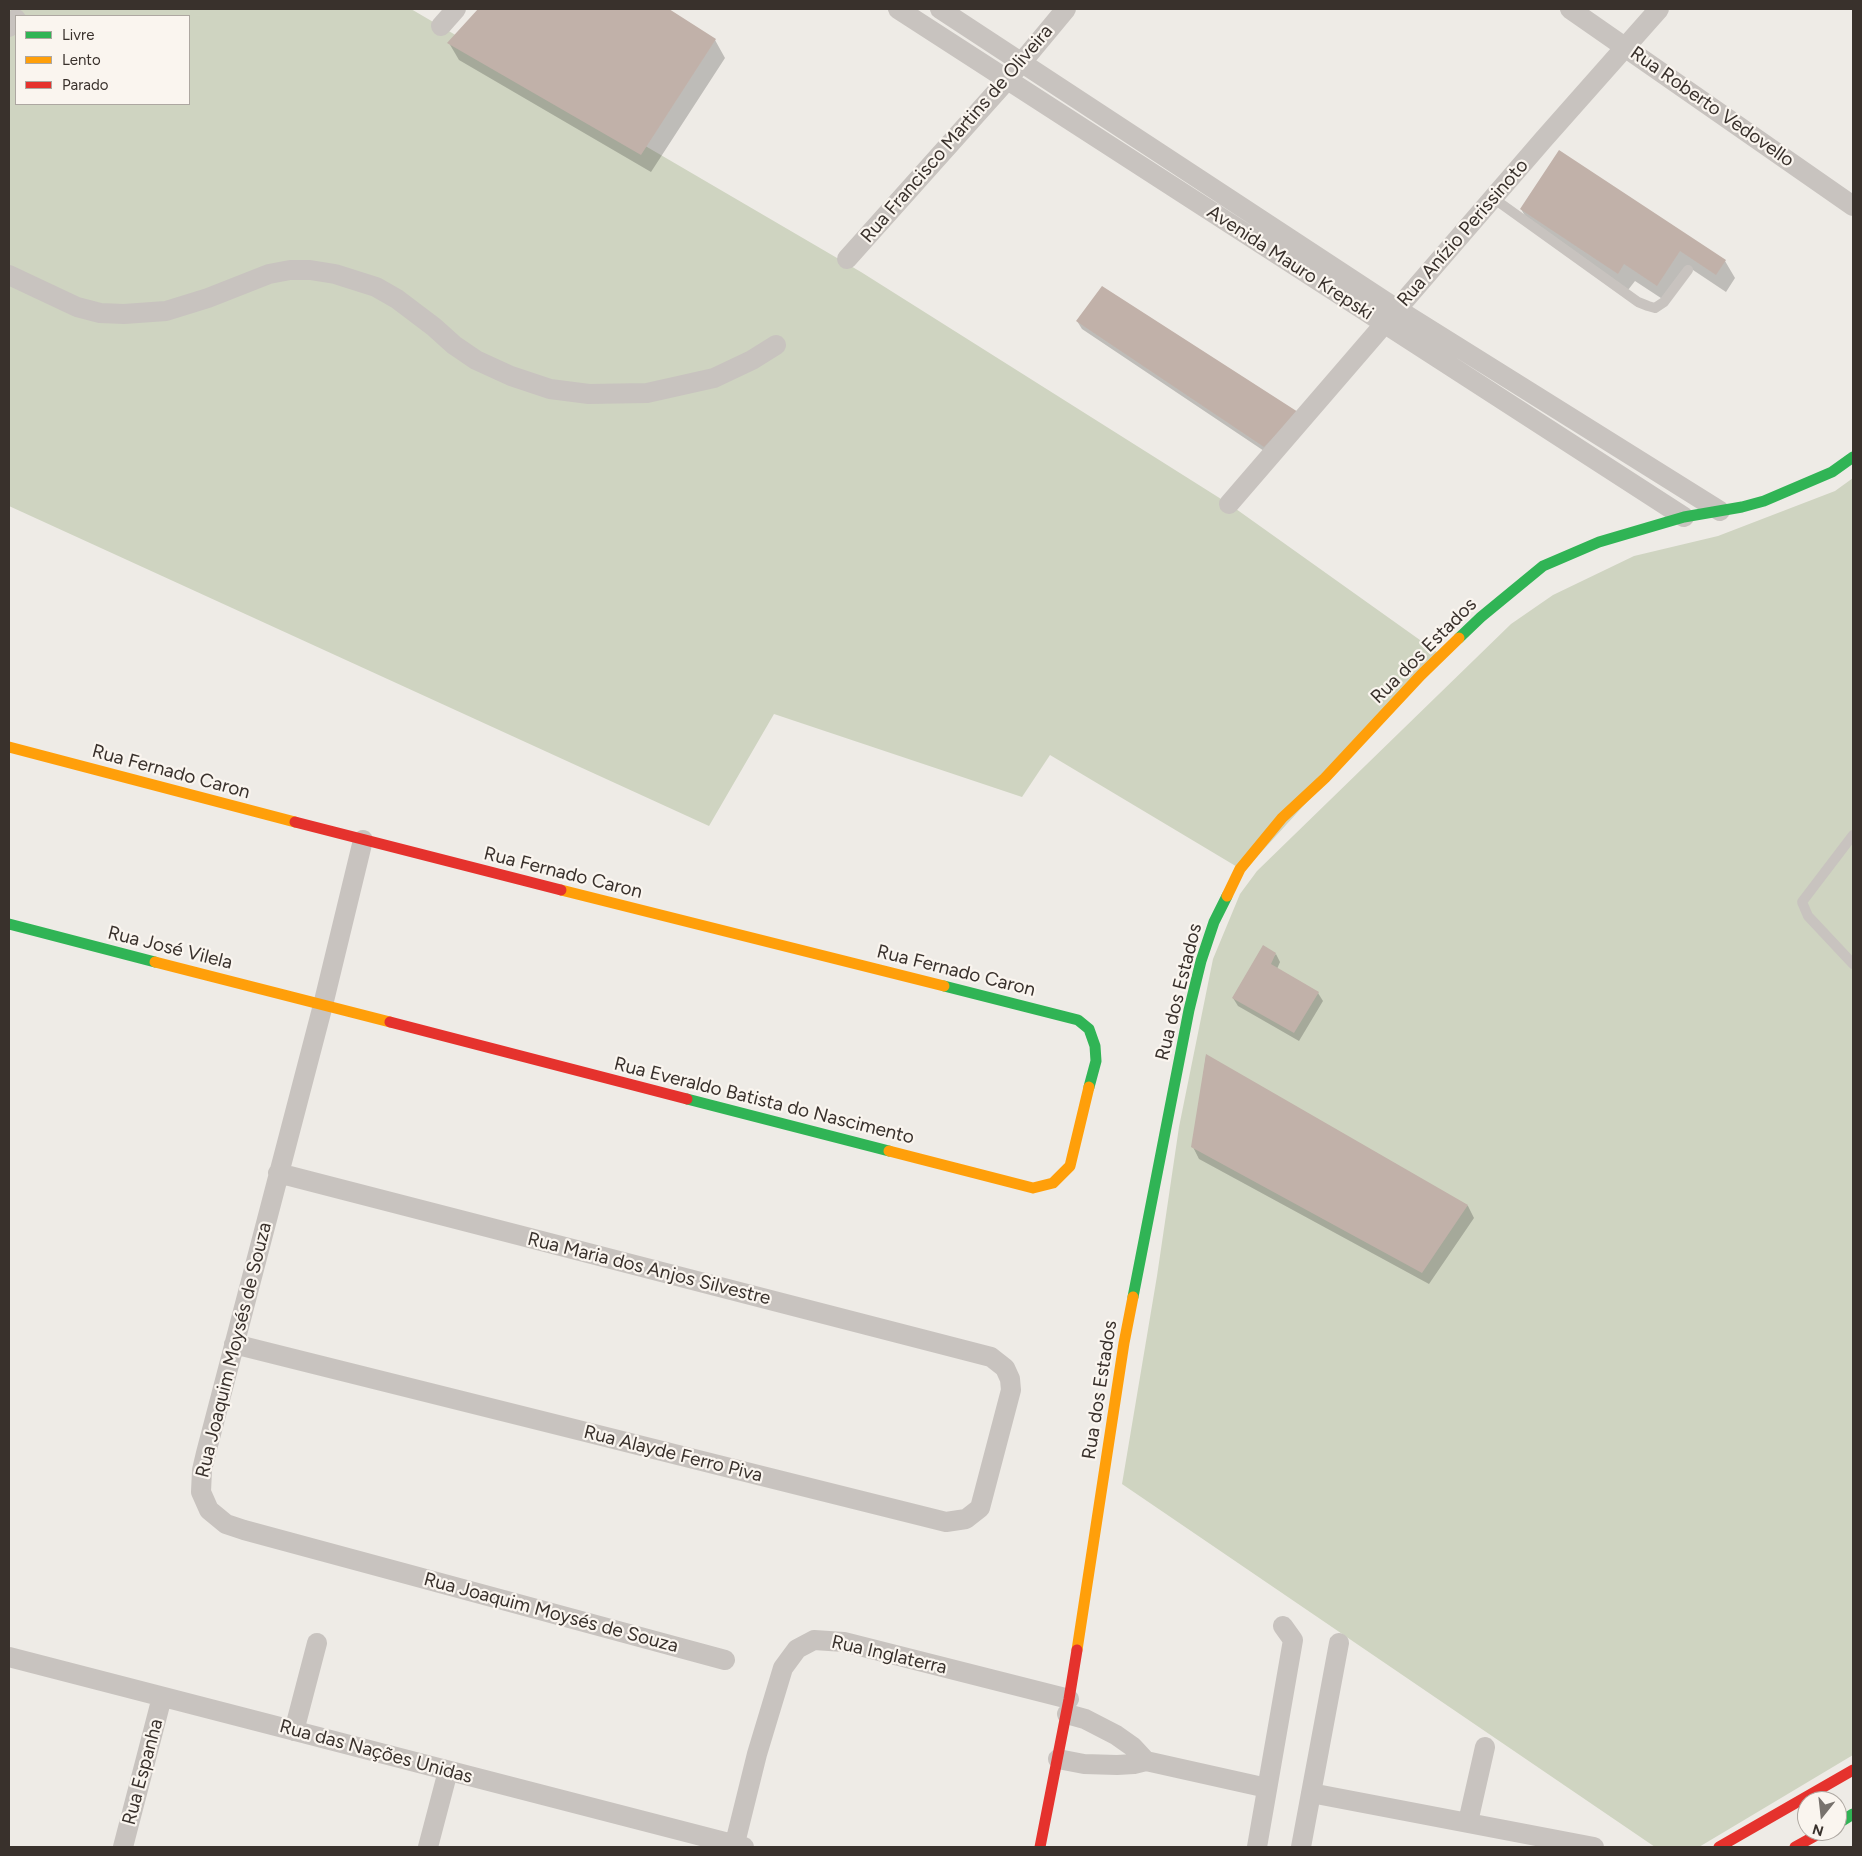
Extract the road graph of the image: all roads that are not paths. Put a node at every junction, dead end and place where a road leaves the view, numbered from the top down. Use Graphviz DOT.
graph roads {
  1 [pos="456,9"];
  2 [pos="898,9"];
  3 [pos="940,9"];
  4 [pos="1066,9"];
  5 [pos="1570,9"];
  6 [pos="1659,9"];
  7 [pos="441,26"];
  8 [pos="1625,47"];
  9 [pos="1022,62"];
  10 [pos="1007,80"];
  11 [pos="1493,198"];
  12 [pos="1853,206"];
  13 [pos="847,259"];
  14 [pos="1688,270"];
  15 [pos="9,275"];
  16 [pos="1398,309"];
  17 [pos="1384,324"];
  18 [pos="776,345"];
  19 [pos="1853,457"];
  20 [pos="1229,504"];
  21 [pos="1720,511"];
  22 [pos="1684,517"];
  23 [pos="9,747"];
  24 [pos="1853,835"];
  25 [pos="362,840"];
  26 [pos="9,924"];
  27 [pos="1853,964"];
  28 [pos="323,1005"];
  29 [pos="1095,1046"];
  30 [pos="278,1173"];
  31 [pos="234,1344"];
  32 [pos="1010,1379"];
  33 [pos="1283,1626"];
  34 [pos="316,1643"];
  35 [pos="1339,1643"];
  36 [pos="9,1656"];
  37 [pos="725,1660"];
  38 [pos="162,1697"];
  39 [pos="1068,1706"];
  40 [pos="294,1731"];
  41 [pos="1485,1747"];
  42 [pos="1058,1759"];
  43 [pos="1146,1761"];
  44 [pos="1853,1770"];
  45 [pos="448,1771"];
  46 [pos="1267,1788"];
  47 [pos="1311,1793"];
  48 [pos="1468,1822"];
  49 [pos="738,1846"];
  50 [pos="123,1847"];
  51 [pos="428,1847"];
  52 [pos="1040,1847"];
  53 [pos="1257,1847"];
  54 [pos="1301,1847"];
  55 [pos="1594,1847"];
  56 [pos="1719,1847"];
  1 -- 7 [label="street"];
  2 -- 10 [label="street, Avenida Mauro Krepski"];
  3 -- 9 [label="street, Avenida Mauro Krepski"];
  4 -- 9 [label="street, Rua Francisco Martins de Oliveira"];
  5 -- 8 [label="street, Rua Roberto Vedovello"];
  6 -- 8 [label="street, Rua Anízio Perissinoto"];
  8 -- 11 [label="street, Rua Anízio Perissinoto"];
  8 -- 12 [label="street, Rua Roberto Vedovello"];
  9 -- 10 [label="street, Rua Francisco Martins de Oliveira"];
  9 -- 16 [label="street, Avenida Mauro Krepski"];
  10 -- 13 [label="street, Rua Francisco Martins de Oliveira"];
  10 -- 17 [label="street, Avenida Mauro Krepski"];
  11 -- 14 [label="lane"];
  11 -- 16 [label="street, Rua Anízio Perissinoto"];
  15 -- 18 [label="street"];
  16 -- 17 [label="street, Rua Anízio Perissinoto"];
  16 -- 21 [label="street, Avenida Mauro Krepski"];
  17 -- 20 [label="street, Rua Anízio Perissinoto"];
  17 -- 22 [label="street, Avenida Mauro Krepski"];
  19 -- 21 [label="street, Rua dos Estados"];
  21 -- 22 [label="street, Rua dos Estados"];
  22 -- 39 [label="street, Rua dos Estados"];
  23 -- 25 [label="street, Rua Fernado Caron"];
  24 -- 27 [label="lane"];
  25 -- 28 [label="street, Rua Joaquim Moysés de Souza"];
  25 -- 29 [label="street, Rua Fernado Caron"];
  26 -- 28 [label="street, Rua José Vilela"];
  28 -- 29 [label="street, Rua Everaldo Batista do Nascimento"];
  28 -- 30 [label="street, Rua Joaquim Moysés de Souza"];
  30 -- 31 [label="street, Rua Joaquim Moysés de Souza"];
  30 -- 32 [label="street, Rua Maria dos Anjos Silvestre"];
  31 -- 32 [label="street, Rua Alayde Ferro Piva"];
  31 -- 37 [label="street, Rua Joaquim Moysés de Souza"];
  33 -- 46 [label="street"];
  34 -- 40 [label="street"];
  35 -- 47 [label="street"];
  36 -- 38 [label="street, Rua das Nações Unidas"];
  38 -- 40 [label="street, Rua das Nações Unidas"];
  38 -- 50 [label="street, Rua Espanha"];
  39 -- 42 [label="street, Rua dos Estados"];
  39 -- 43 [label="street, Rua Inglaterra"];
  39 -- 49 [label="street, Rua Inglaterra"];
  40 -- 45 [label="street, Rua das Nações Unidas"];
  41 -- 48 [label="street"];
  42 -- 43 [label="street"];
  42 -- 52 [label="street, Rua dos Estados"];
  43 -- 46 [label="street"];
  44 -- 56 [label="street"];
  45 -- 49 [label="street, Rua das Nações Unidas"];
  45 -- 51 [label="street"];
  46 -- 53 [label="street"];
  47 -- 48 [label="street"];
  47 -- 54 [label="street"];
  48 -- 55 [label="street"];
}
